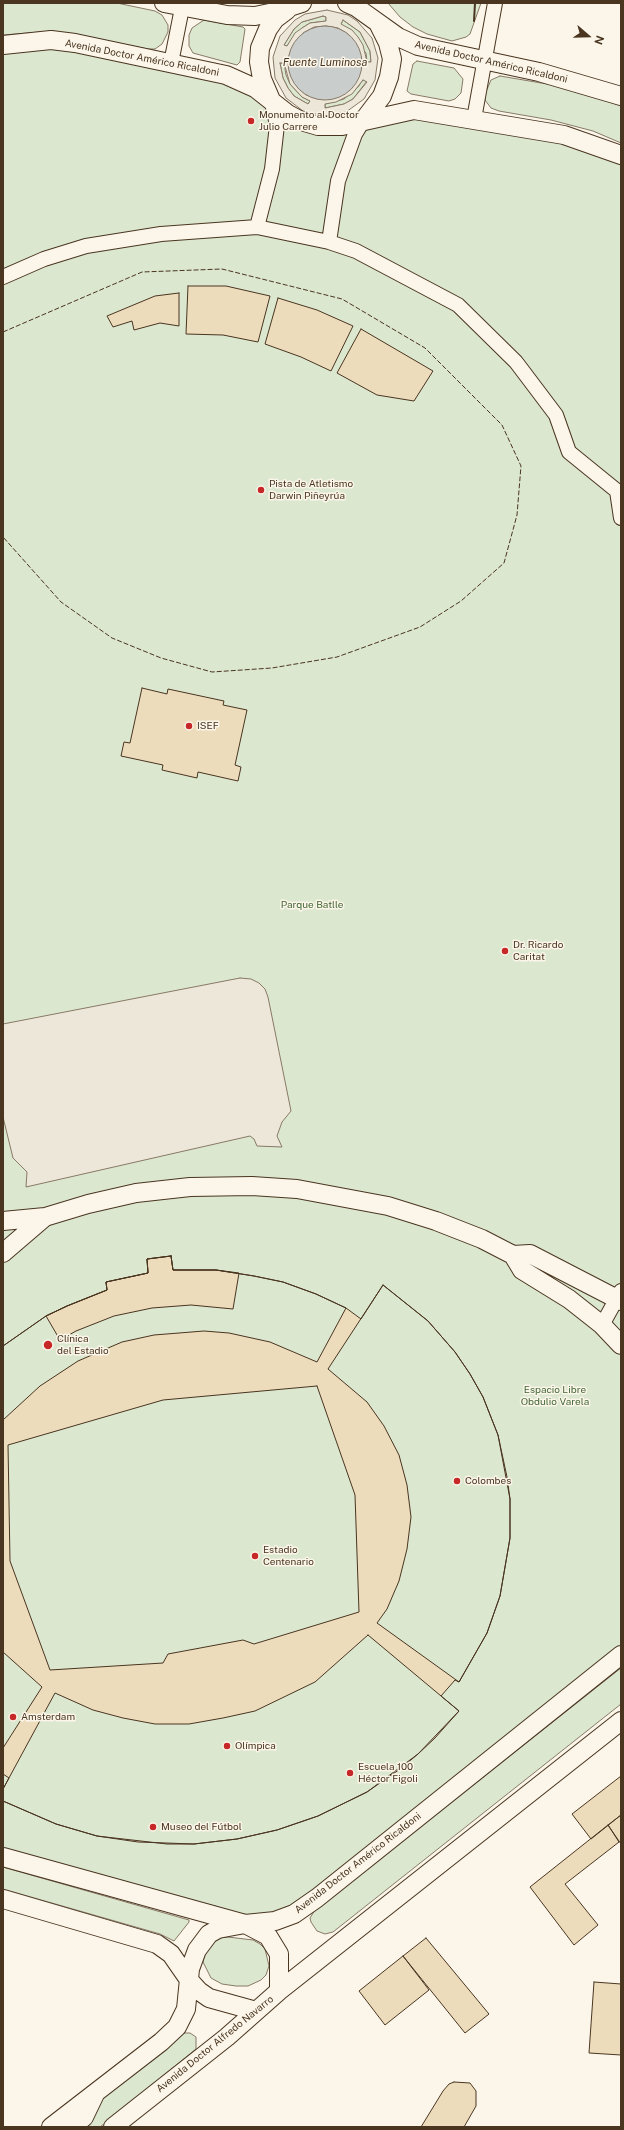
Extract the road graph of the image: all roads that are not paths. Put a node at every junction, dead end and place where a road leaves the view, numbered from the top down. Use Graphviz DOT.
graph roads {
  1 [pos="164,3"];
  2 [pos="347,3"];
  3 [pos="372,3"];
  4 [pos="494,3"];
  5 [pos="182,5"];
  6 [pos="296,5"];
  7 [pos="379,24"];
  8 [pos="3,45"];
  9 [pos="485,60"];
  10 [pos="171,63"];
  11 [pos="621,96"];
  12 [pos="272,102"];
  13 [pos="474,119"];
  14 [pos="363,121"];
  15 [pos="621,155"];
  16 [pos="257,227"];
  17 [pos="329,242"];
  18 [pos="3,277"];
  19 [pos="621,518"];
  20 [pos="46,1216"];
  21 [pos="3,1221"];
  22 [pos="3,1253"];
  23 [pos="513,1254"];
  24 [pos="620,1297"];
  25 [pos="602,1325"];
  26 [pos="619,1339"];
  27 [pos="621,1655"];
  28 [pos="621,1721"];
  29 [pos="3,1857"];
  30 [pos="3,1899"];
  31 [pos="245,1924"];
  32 [pos="189,1980"];
  33 [pos="279,1991"];
  34 [pos="256,2011"];
  35 [pos="96,2091"];
  36 [pos="51,2127"];
  37 [pos="72,2127"];
  38 [pos="113,2127"];
  1 -- 5 [label="street"];
  2 -- 7 [label="street, Avenida Doctor Américo Ricaldoni"];
  3 -- 7 [label="street"];
  4 -- 9 [label="street"];
  5 -- 6 [label="street"];
  5 -- 10 [label="street"];
  6 -- 12 [label="street"];
  7 -- 9 [label="street, Avenida Doctor Américo Ricaldoni"];
  7 -- 14 [label="street"];
  8 -- 10 [label="street, Avenida Doctor Américo Ricaldoni"];
  9 -- 11 [label="street, Avenida Doctor Américo Ricaldoni"];
  9 -- 13 [label="street"];
  10 -- 12 [label="street, Avenida Doctor Américo Ricaldoni"];
  12 -- 14 [label="street, Avenida Doctor Américo Ricaldoni"];
  12 -- 16 [label="street"];
  13 -- 14 [label="street, Avenida Doctor Américo Ricaldoni"];
  13 -- 15 [label="street, Avenida Doctor Américo Ricaldoni"];
  14 -- 17 [label="street"];
  16 -- 17 [label="street"];
  16 -- 18 [label="street"];
  17 -- 19 [label="street"];
  20 -- 21 [label="street"];
  20 -- 22 [label="street"];
  20 -- 23 [label="street"];
  23 -- 24 [label="street"];
  23 -- 25 [label="street"];
  24 -- 25 [label="street"];
  25 -- 26 [label="street"];
  27 -- 31 [label="street, Avenida Doctor Américo Ricaldoni"];
  28 -- 33 [label="street"];
  29 -- 31 [label="street, Avenida Doctor Américo Ricaldoni"];
  30 -- 32 [label="street"];
  31 -- 32 [label="street"];
  31 -- 33 [label="street, Avenida Doctor Alfredo Navarro"];
  32 -- 34 [label="street"];
  32 -- 35 [label="street"];
  33 -- 34 [label="street, Avenida Doctor Alfredo Navarro"];
  34 -- 38 [label="street, Avenida Doctor Alfredo Navarro"];
  35 -- 36 [label="street"];
  35 -- 37 [label="street"];
}
